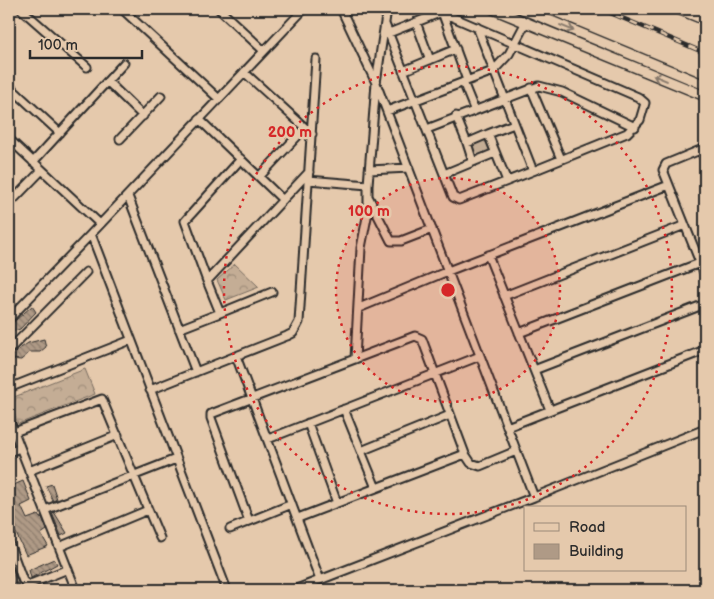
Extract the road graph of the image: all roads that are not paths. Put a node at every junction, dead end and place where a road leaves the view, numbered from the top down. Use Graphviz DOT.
graph roads {
  1 [pos="21,9"];
  2 [pos="122,9"];
  3 [pos="219,9"];
  4 [pos="304,9"];
  5 [pos="341,9"];
  6 [pos="387,9"];
  7 [pos="434,9"];
  8 [pos="493,9"];
  9 [pos="522,9"];
  10 [pos="678,9"];
  11 [pos="442,12"];
  12 [pos="705,20"];
  13 [pos="416,22"];
  14 [pos="526,22"];
  15 [pos="385,23"];
  16 [pos="476,28"];
  17 [pos="389,33"];
  18 [pos="514,44"];
  19 [pos="456,49"];
  20 [pos="264,51"];
  21 [pos="316,59"];
  22 [pos="430,60"];
  23 [pos="124,63"];
  24 [pos="87,67"];
  25 [pos="403,71"];
  26 [pos="493,71"];
  27 [pos="244,72"];
  28 [pos="465,81"];
  29 [pos="108,82"];
  30 [pos="376,83"];
  31 [pos="705,85"];
  32 [pos="9,86"];
  33 [pos="531,88"];
  34 [pos="161,96"];
  35 [pos="705,96"];
  36 [pos="504,98"];
  37 [pos="219,99"];
  38 [pos="414,100"];
  39 [pos="474,110"];
  40 [pos="387,111"];
  41 [pos="143,116"];
  42 [pos="456,116"];
  43 [pos="199,119"];
  44 [pos="514,124"];
  45 [pos="635,127"];
  46 [pos="304,128"];
  47 [pos="427,129"];
  48 [pos="60,133"];
  49 [pos="312,134"];
  50 [pos="488,134"];
  51 [pos="9,139"];
  52 [pos="120,139"];
  53 [pos="467,144"];
  54 [pos="703,149"];
  55 [pos="495,153"];
  56 [pos="241,159"];
  57 [pos="561,159"];
  58 [pos="705,160"];
  59 [pos="33,162"];
  60 [pos="474,162"];
  61 [pos="409,168"];
  62 [pos="42,170"];
  63 [pos="369,170"];
  64 [pos="309,171"];
  65 [pos="533,171"];
  66 [pos="444,174"];
  67 [pos="260,177"];
  68 [pos="308,180"];
  69 [pos="507,181"];
  70 [pos="368,185"];
  71 [pos="669,185"];
  72 [pos="128,196"];
  73 [pos="368,198"];
  74 [pos="283,200"];
  75 [pos="9,204"];
  76 [pos="100,224"];
  77 [pos="685,225"];
  78 [pos="432,229"];
  79 [pos="91,234"];
  80 [pos="488,256"];
  81 [pos="703,262"];
  82 [pos="448,271"];
  83 [pos="86,272"];
  84 [pos="705,275"];
  85 [pos="207,281"];
  86 [pos="272,292"];
  87 [pos="504,296"];
  88 [pos="705,304"];
  89 [pos="359,308"];
  90 [pos="220,313"];
  91 [pos="9,319"];
  92 [pos="180,329"];
  93 [pos="519,333"];
  94 [pos="131,340"];
  95 [pos="9,350"];
  96 [pos="705,350"];
  97 [pos="236,356"];
  98 [pos="480,356"];
  99 [pos="355,360"];
  100 [pos="534,370"];
  101 [pos="196,372"];
  102 [pos="434,374"];
  103 [pos="9,386"];
  104 [pos="150,390"];
  105 [pos="253,399"];
  106 [pos="344,409"];
  107 [pos="550,410"];
  108 [pos="450,415"];
  109 [pos="9,419"];
  110 [pos="308,423"];
  111 [pos="507,427"];
  112 [pos="705,429"];
  113 [pos="11,434"];
  114 [pos="118,435"];
  115 [pos="268,439"];
  116 [pos="20,448"];
  117 [pos="361,451"];
  118 [pos="516,451"];
  119 [pos="9,452"];
  120 [pos="466,454"];
  121 [pos="176,459"];
  122 [pos="29,471"];
  123 [pos="134,474"];
  124 [pos="376,488"];
  125 [pos="534,498"];
  126 [pos="337,503"];
  127 [pos="292,504"];
  128 [pos="45,510"];
  129 [pos="148,510"];
  130 [pos="298,518"];
  131 [pos="249,522"];
  132 [pos="230,529"];
  133 [pos="160,538"];
  134 [pos="9,543"];
  135 [pos="59,547"];
  136 [pos="68,569"];
  137 [pos="320,580"];
  138 [pos="76,590"];
  139 [pos="227,590"];
  140 [pos="294,590"];
  1 -- 24 [label="street"];
  2 -- 37 [label="street"];
  3 -- 20 [label="street"];
  4 -- 20 [label="street"];
  5 -- 30 [label="street"];
  6 -- 15 [label="street"];
  7 -- 11 [label="street"];
  8 -- 14 [label="street"];
  9 -- 31 [label="street, one-way"];
  10 -- 12 [label="street"];
  11 -- 13 [label="street"];
  11 -- 16 [label="street"];
  11 -- 19 [label="street"];
  13 -- 17 [label="street"];
  13 -- 22 [label="street"];
  14 -- 18 [label="street"];
  35 -- 14 [label="street, one-way"];
  15 -- 17 [label="street"];
  15 -- 30 [label="street"];
  16 -- 18 [label="street"];
  16 -- 26 [label="street"];
  17 -- 25 [label="street"];
  18 -- 26 [label="street"];
  18 -- 45 [label="street"];
  19 -- 22 [label="street"];
  19 -- 28 [label="street"];
  20 -- 27 [label="street"];
  21 -- 49 [label="street"];
  22 -- 25 [label="street"];
  23 -- 29 [label="street"];
  25 -- 38 [label="street"];
  26 -- 28 [label="street"];
  26 -- 36 [label="street"];
  27 -- 37 [label="street"];
  27 -- 46 [label="street"];
  28 -- 38 [label="street"];
  28 -- 39 [label="street"];
  29 -- 41 [label="street"];
  29 -- 48 [label="street"];
  30 -- 40 [label="street"];
  30 -- 63 [label="street"];
  32 -- 48 [label="street"];
  33 -- 36 [label="street"];
  33 -- 45 [label="street"];
  33 -- 57 [label="street"];
  34 -- 41 [label="street"];
  36 -- 39 [label="street"];
  36 -- 44 [label="street"];
  37 -- 43 [label="street"];
  38 -- 40 [label="street"];
  38 -- 47 [label="street"];
  39 -- 42 [label="street"];
  40 -- 61 [label="street"];
  41 -- 52 [label="street"];
  42 -- 47 [label="street"];
  42 -- 53 [label="street"];
  43 -- 56 [label="street"];
  43 -- 72 [label="street"];
  44 -- 50 [label="street"];
  44 -- 65 [label="street"];
  45 -- 57 [label="street"];
  46 -- 49 [label="street"];
  46 -- 67 [label="street"];
  47 -- 66 [label="street"];
  48 -- 59 [label="street"];
  49 -- 64 [label="street"];
  50 -- 53 [label="street"];
  50 -- 55 [label="street"];
  51 -- 59 [label="street"];
  53 -- 60 [label="street"];
  54 -- 58 [label="street"];
  54 -- 71 [label="street"];
  55 -- 60 [label="street"];
  55 -- 69 [label="street"];
  56 -- 67 [label="street"];
  56 -- 85 [label="street"];
  57 -- 65 [label="street"];
  59 -- 62 [label="street"];
  60 -- 66 [label="street"];
  61 -- 63 [label="street"];
  61 -- 78 [label="street"];
  62 -- 75 [label="street"];
  62 -- 76 [label="street"];
  63 -- 70 [label="street"];
  64 -- 68 [label="street"];
  64 -- 74 [label="street"];
  65 -- 69 [label="street"];
  66 -- 69 [label="street"];
  67 -- 74 [label="street"];
  68 -- 70 [label="street"];
  68 -- 97 [label="street"];
  70 -- 73 [label="street"];
  71 -- 77 [label="street"];
  71 -- 80 [label="street"];
  72 -- 76 [label="street"];
  72 -- 92 [label="street"];
  73 -- 78 [label="street"];
  73 -- 89 [label="street"];
  74 -- 85 [label="street"];
  76 -- 79 [label="street"];
  77 -- 81 [label="street"];
  77 -- 87 [label="street"];
  78 -- 82 [label="street"];
  79 -- 91 [label="street"];
  79 -- 94 [label="street"];
  80 -- 82 [label="street"];
  80 -- 87 [label="street"];
  81 -- 84 [label="street"];
  81 -- 93 [label="street"];
  82 -- 89 [label="street"];
  82 -- 98 [label="street"];
  83 -- 95 [label="street"];
  85 -- 90 [label="street"];
  86 -- 90 [label="street"];
  87 -- 93 [label="street"];
  88 -- 100 [label="street"];
  89 -- 99 [label="street"];
  90 -- 92 [label="street"];
  92 -- 101 [label="street"];
  93 -- 100 [label="street"];
  94 -- 103 [label="street"];
  94 -- 104 [label="street"];
  96 -- 107 [label="street"];
  97 -- 101 [label="street"];
  97 -- 105 [label="street"];
  98 -- 102 [label="street"];
  98 -- 111 [label="street"];
  99 -- 102 [label="street"];
  99 -- 105 [label="street"];
  100 -- 107 [label="street"];
  101 -- 104 [label="street"];
  102 -- 106 [label="street"];
  102 -- 108 [label="street"];
  104 -- 121 [label="street"];
  105 -- 115 [label="street"];
  105 -- 131 [label="street"];
  106 -- 110 [label="street"];
  106 -- 117 [label="street"];
  107 -- 111 [label="street"];
  108 -- 117 [label="street"];
  108 -- 120 [label="street"];
  109 -- 113 [label="street"];
  110 -- 115 [label="street"];
  110 -- 126 [label="street"];
  111 -- 118 [label="street"];
  112 -- 125 [label="street"];
  113 -- 114 [label="street"];
  113 -- 116 [label="street"];
  114 -- 122 [label="street"];
  114 -- 123 [label="street"];
  115 -- 127 [label="street"];
  116 -- 119 [label="street"];
  116 -- 122 [label="street"];
  117 -- 124 [label="street"];
  118 -- 120 [label="street"];
  118 -- 125 [label="street"];
  120 -- 124 [label="street"];
  121 -- 123 [label="street"];
  121 -- 139 [label="street"];
  122 -- 128 [label="street"];
  123 -- 128 [label="street"];
  123 -- 129 [label="street"];
  124 -- 126 [label="street"];
  125 -- 137 [label="street"];
  126 -- 130 [label="street"];
  127 -- 130 [label="street"];
  127 -- 131 [label="street"];
  128 -- 135 [label="street"];
  129 -- 133 [label="street"];
  129 -- 135 [label="street"];
  130 -- 137 [label="street"];
  131 -- 132 [label="street"];
  134 -- 136 [label="street"];
  135 -- 136 [label="street"];
  136 -- 138 [label="street"];
  137 -- 140 [label="street"];
}
